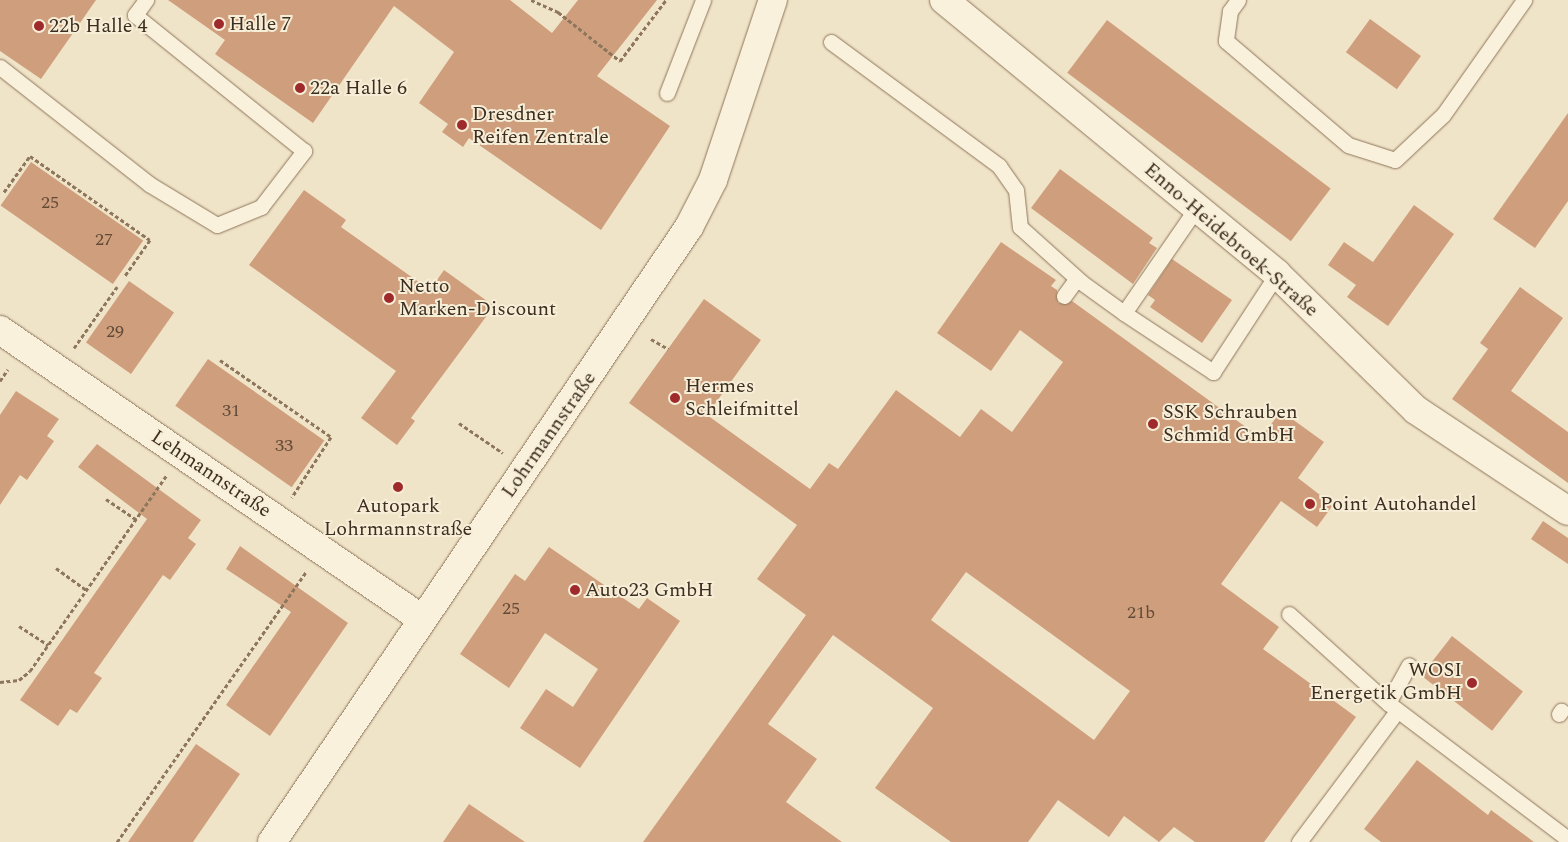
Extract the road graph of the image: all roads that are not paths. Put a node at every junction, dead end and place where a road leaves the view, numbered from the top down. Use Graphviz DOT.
graph roads {
  1 [pos="146,0"];
  2 [pos="703,0"];
  3 [pos="773,0"];
  4 [pos="944,0"];
  5 [pos="1238,0"];
  6 [pos="1524,0"];
  7 [pos="831,42"];
  8 [pos="0,67"];
  9 [pos="667,93"];
  10 [pos="1197,207"];
  11 [pos="1277,274"];
  12 [pos="1081,282"];
  13 [pos="1064,296"];
  14 [pos="1124,313"];
  15 [pos="0,330"];
  16 [pos="1568,511"];
  17 [pos="1290,614"];
  18 [pos="422,619"];
  19 [pos="1409,665"];
  20 [pos="1393,707"];
  21 [pos="1568,839"];
  22 [pos="272,842"];
  23 [pos="1299,842"];
  1 -- 8 [label="lane"];
  2 -- 9 [label="lane"];
  3 -- 18 [label="street, Lohrmannstraße"];
  4 -- 10 [label="street, Enno-Heidebroek-Straße"];
  5 -- 6 [label="lane"];
  7 -- 12 [label="lane"];
  10 -- 11 [label="street, Enno-Heidebroek-Straße"];
  10 -- 14 [label="lane"];
  11 -- 14 [label="lane"];
  11 -- 16 [label="street, Enno-Heidebroek-Straße"];
  12 -- 13 [label="lane"];
  12 -- 14 [label="lane"];
  15 -- 18 [label="street, Lehmannstraße"];
  17 -- 20 [label="lane"];
  18 -- 22 [label="street, Lohrmannstraße"];
  19 -- 20 [label="lane"];
  20 -- 21 [label="lane"];
  20 -- 23 [label="lane"];
}
